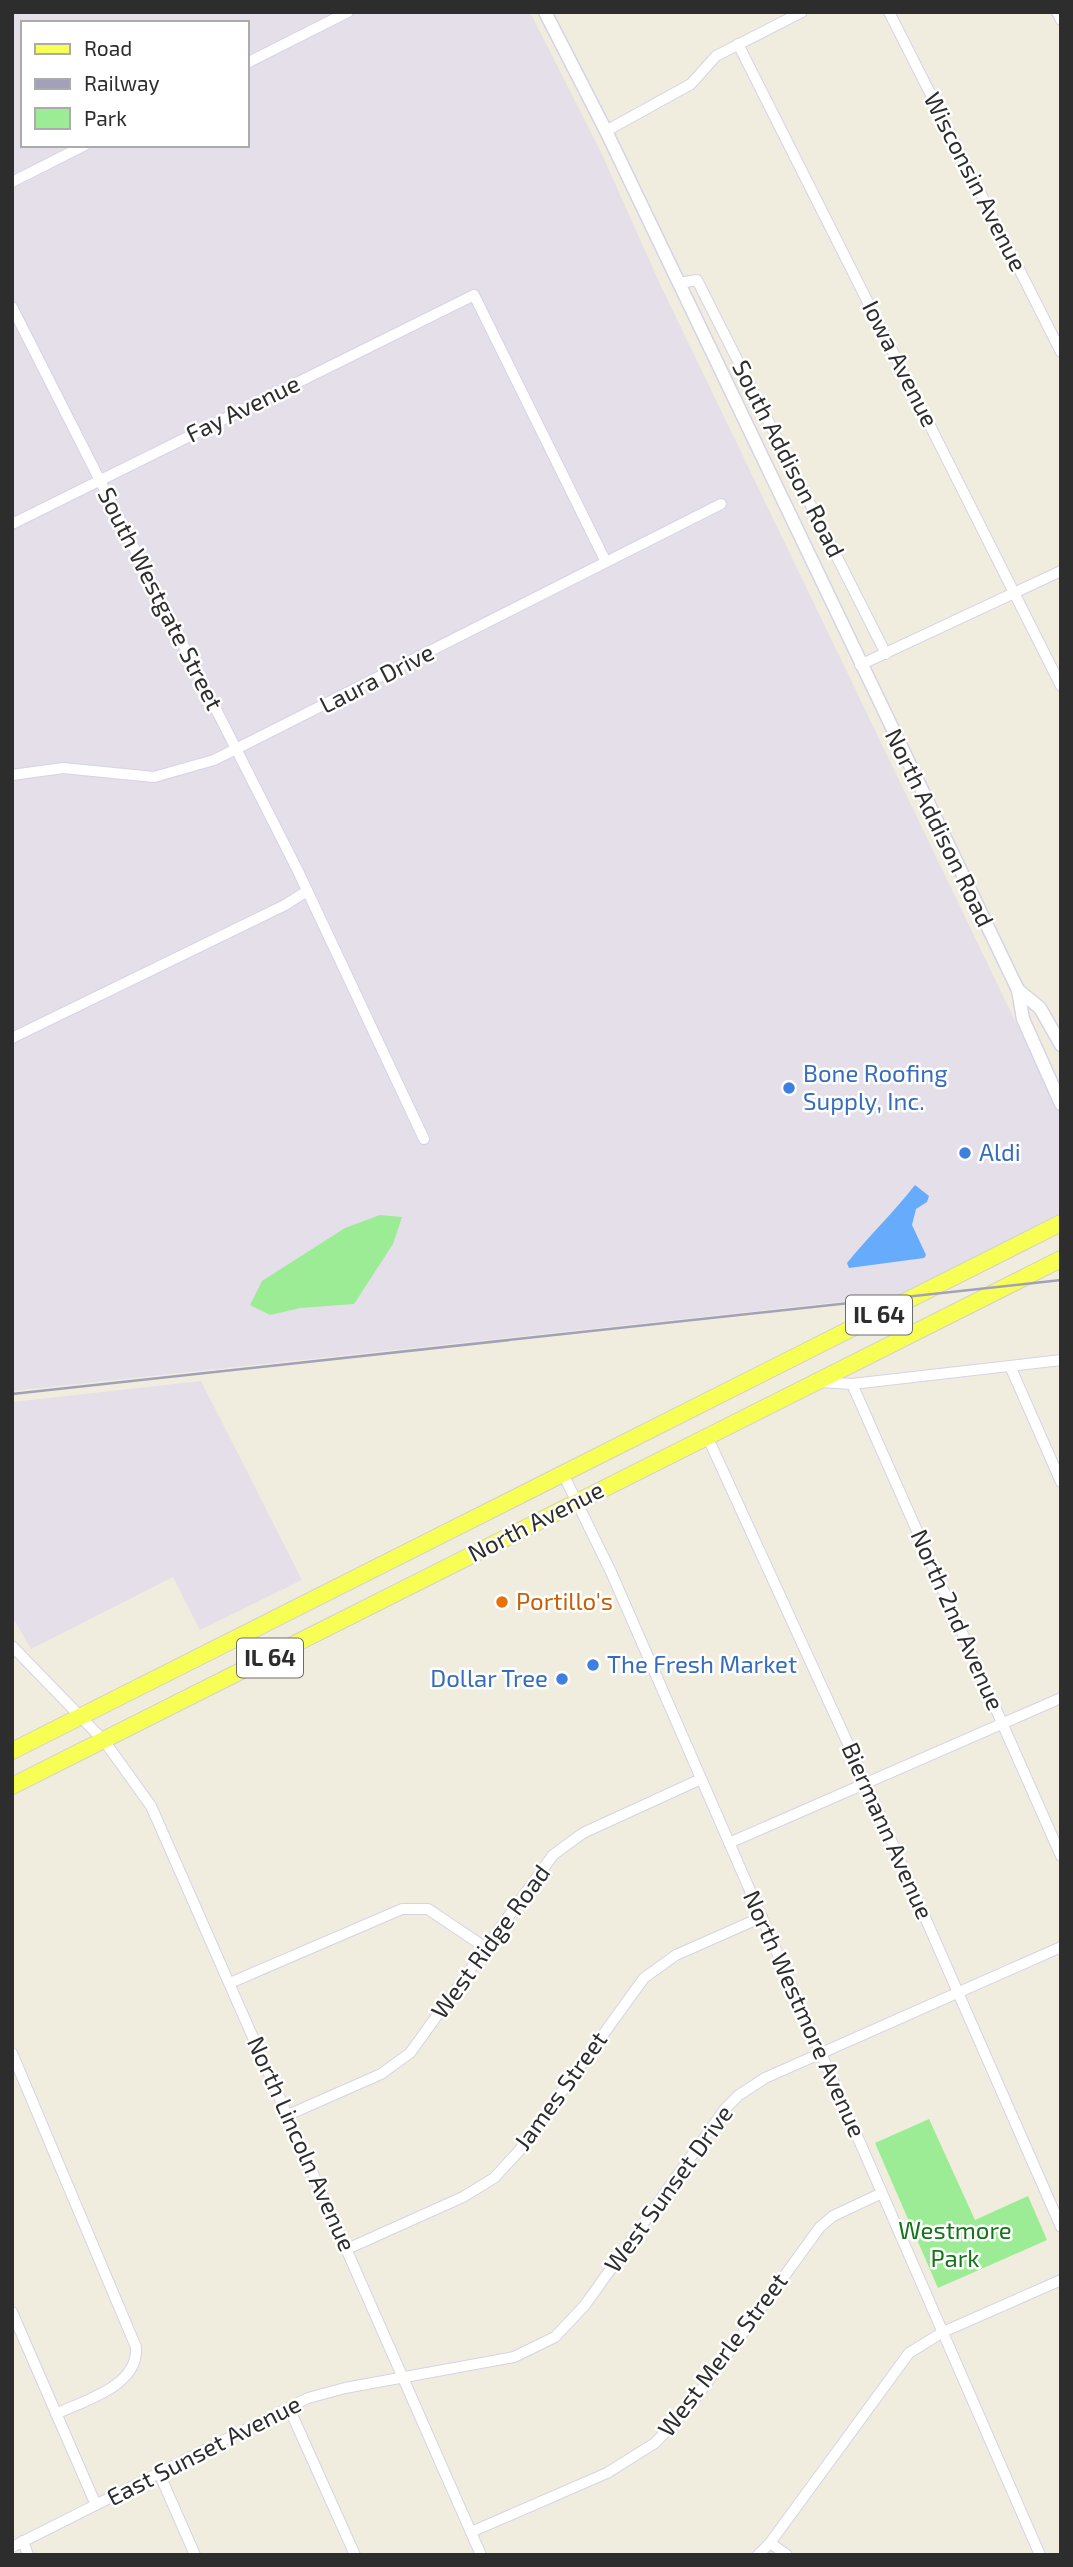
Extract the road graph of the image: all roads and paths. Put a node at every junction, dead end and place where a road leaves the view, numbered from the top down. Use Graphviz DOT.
graph roads {
  1 [pos="348,12"];
  2 [pos="545,12"];
  3 [pos="802,12"];
  4 [pos="889,12"];
  5 [pos="1057,12"];
  6 [pos="1061,20"];
  7 [pos="738,44"];
  8 [pos="248,62"];
  9 [pos="607,131"];
  10 [pos="81,147"];
  11 [pos="12,182"];
  12 [pos="680,283"];
  13 [pos="12,307"];
  14 [pos="1061,352"];
  15 [pos="99,481"];
  16 [pos="721,504"];
  17 [pos="12,524"];
  18 [pos="606,562"];
  19 [pos="1061,571"];
  20 [pos="1012,593"];
  21 [pos="886,653"];
  22 [pos="860,665"];
  23 [pos="1061,686"];
  24 [pos="237,750"];
  25 [pos="12,775"];
  26 [pos="307,891"];
  27 [pos="1018,990"];
  28 [pos="12,1038"];
  29 [pos="1061,1045"];
  30 [pos="1061,1104"];
  31 [pos="425,1139"];
  32 [pos="1061,1223"];
  33 [pos="1061,1259"];
  34 [pos="1061,1360"];
  35 [pos="1010,1366"];
  36 [pos="819,1382"];
  37 [pos="852,1384"];
  38 [pos="707,1436"];
  39 [pos="563,1474"];
  40 [pos="1061,1482"];
  41 [pos="576,1502"];
  42 [pos="12,1646"];
  43 [pos="1061,1698"];
  44 [pos="80,1715"];
  45 [pos="1003,1723"];
  46 [pos="105,1742"];
  47 [pos="12,1751"];
  48 [pos="701,1779"];
  49 [pos="866,1783"];
  50 [pos="12,1786"];
  51 [pos="729,1843"];
  52 [pos="1061,1856"];
  53 [pos="762,1917"];
  54 [pos="1061,1947"];
  55 [pos="486,1948"];
  56 [pos="230,1983"];
  57 [pos="958,1993"];
  58 [pos="12,2053"];
  59 [pos="821,2053"];
  60 [pos="288,2115"];
  61 [pos="882,2193"];
  62 [pos="1061,2227"];
  63 [pos="347,2249"];
  64 [pos="1061,2280"];
  65 [pos="12,2312"];
  66 [pos="943,2332"];
  67 [pos="404,2378"];
  68 [pos="289,2408"];
  69 [pos="56,2414"];
  70 [pos="159,2473"];
  71 [pos="96,2505"];
  72 [pos="471,2532"];
  73 [pos="23,2541"];
  74 [pos="770,2543"];
  75 [pos="12,2547"];
  76 [pos="29,2555"];
  77 [pos="195,2555"];
  78 [pos="355,2555"];
  79 [pos="481,2555"];
  80 [pos="758,2555"];
  81 [pos="787,2555"];
  82 [pos="1040,2555"];
  1 -- 8 [label="street"];
  2 -- 9 [label="street, South Addison Road"];
  3 -- 7 [label="street"];
  4 -- 14 [label="street, Wisconsin Avenue"];
  5 -- 6 [label="street"];
  7 -- 9 [label="street"];
  7 -- 20 [label="street, Iowa Avenue"];
  9 -- 12 [label="street, South Addison Road"];
  10 -- 11 [label="street"];
  12 -- 21 [label="street, South Addison Road"];
  12 -- 22 [label="street, South Addison Road"];
  13 -- 15 [label="street, South Westgate Street"];
  15 -- 17 [label="street, Fay Avenue"];
  15 -- 18 [label="street, Fay Avenue"];
  15 -- 24 [label="street, South Westgate Street"];
  16 -- 18 [label="street, Laura Drive"];
  18 -- 24 [label="street, Laura Drive"];
  19 -- 20 [label="street"];
  20 -- 21 [label="street"];
  20 -- 23 [label="street, Iowa Avenue"];
  21 -- 22 [label="street"];
  22 -- 27 [label="street, North Addison Road"];
  24 -- 25 [label="street, Laura Drive"];
  24 -- 26 [label="street, South Westgate Street"];
  26 -- 28 [label="street"];
  26 -- 31 [label="street, South Westgate Street"];
  27 -- 29 [label="street, North Addison Road"];
  27 -- 30 [label="street, North Addison Road"];
  32 -- 39 [label="main road, North Avenue / IL 64"];
  33 -- 36 [label="main road, North Avenue / IL 64"];
  34 -- 35 [label="street"];
  35 -- 37 [label="street"];
  35 -- 40 [label="street"];
  36 -- 37 [label="street"];
  36 -- 38 [label="main road, North Avenue / IL 64"];
  37 -- 45 [label="street, North 2nd Avenue"];
  38 -- 41 [label="main road, North Avenue / IL 64"];
  38 -- 49 [label="street, Biermann Avenue"];
  39 -- 41 [label="street, North Westmore Avenue"];
  39 -- 44 [label="main road, North Avenue / IL 64"];
  41 -- 46 [label="main road, North Avenue / IL 64"];
  41 -- 48 [label="street, North Westmore Avenue"];
  42 -- 44 [label="street, North Lincoln Avenue"];
  43 -- 45 [label="street"];
  44 -- 46 [label="street, North Lincoln Avenue"];
  44 -- 47 [label="main road, North Avenue / IL 64"];
  45 -- 49 [label="street"];
  45 -- 52 [label="street, North 2nd Avenue"];
  46 -- 50 [label="main road, North Avenue / IL 64"];
  46 -- 56 [label="street, North Lincoln Avenue"];
  48 -- 51 [label="street, North Westmore Avenue"];
  48 -- 55 [label="street, West Ridge Road"];
  49 -- 51 [label="street"];
  49 -- 57 [label="street, Biermann Avenue"];
  51 -- 53 [label="street, North Westmore Avenue"];
  53 -- 59 [label="street, North Westmore Avenue"];
  53 -- 63 [label="street, James Street"];
  54 -- 57 [label="street, West Sunset Drive"];
  55 -- 56 [label="street"];
  55 -- 60 [label="street, West Ridge Road"];
  56 -- 60 [label="street, North Lincoln Avenue"];
  57 -- 59 [label="street, West Sunset Drive"];
  57 -- 62 [label="street, Biermann Avenue"];
  58 -- 69 [label="street"];
  59 -- 61 [label="street, North Westmore Avenue"];
  59 -- 67 [label="street, West Sunset Drive"];
  60 -- 63 [label="street, North Lincoln Avenue"];
  61 -- 66 [label="street, North Westmore Avenue"];
  61 -- 72 [label="street, West Merle Street"];
  63 -- 67 [label="street, North Lincoln Avenue"];
  64 -- 66 [label="street"];
  65 -- 69 [label="street"];
  66 -- 74 [label="street"];
  66 -- 82 [label="street, North Westmore Avenue"];
  67 -- 68 [label="street, East Sunset Avenue"];
  67 -- 72 [label="street, North Lincoln Avenue"];
  68 -- 70 [label="street, East Sunset Avenue"];
  68 -- 78 [label="street"];
  69 -- 71 [label="street"];
  70 -- 71 [label="street, East Sunset Avenue"];
  70 -- 77 [label="street"];
  71 -- 73 [label="street, East Sunset Avenue"];
  72 -- 79 [label="street, North Lincoln Avenue"];
  73 -- 75 [label="street, East Sunset Avenue"];
  73 -- 76 [label="street"];
  74 -- 80 [label="street"];
  74 -- 81 [label="street"];
}
